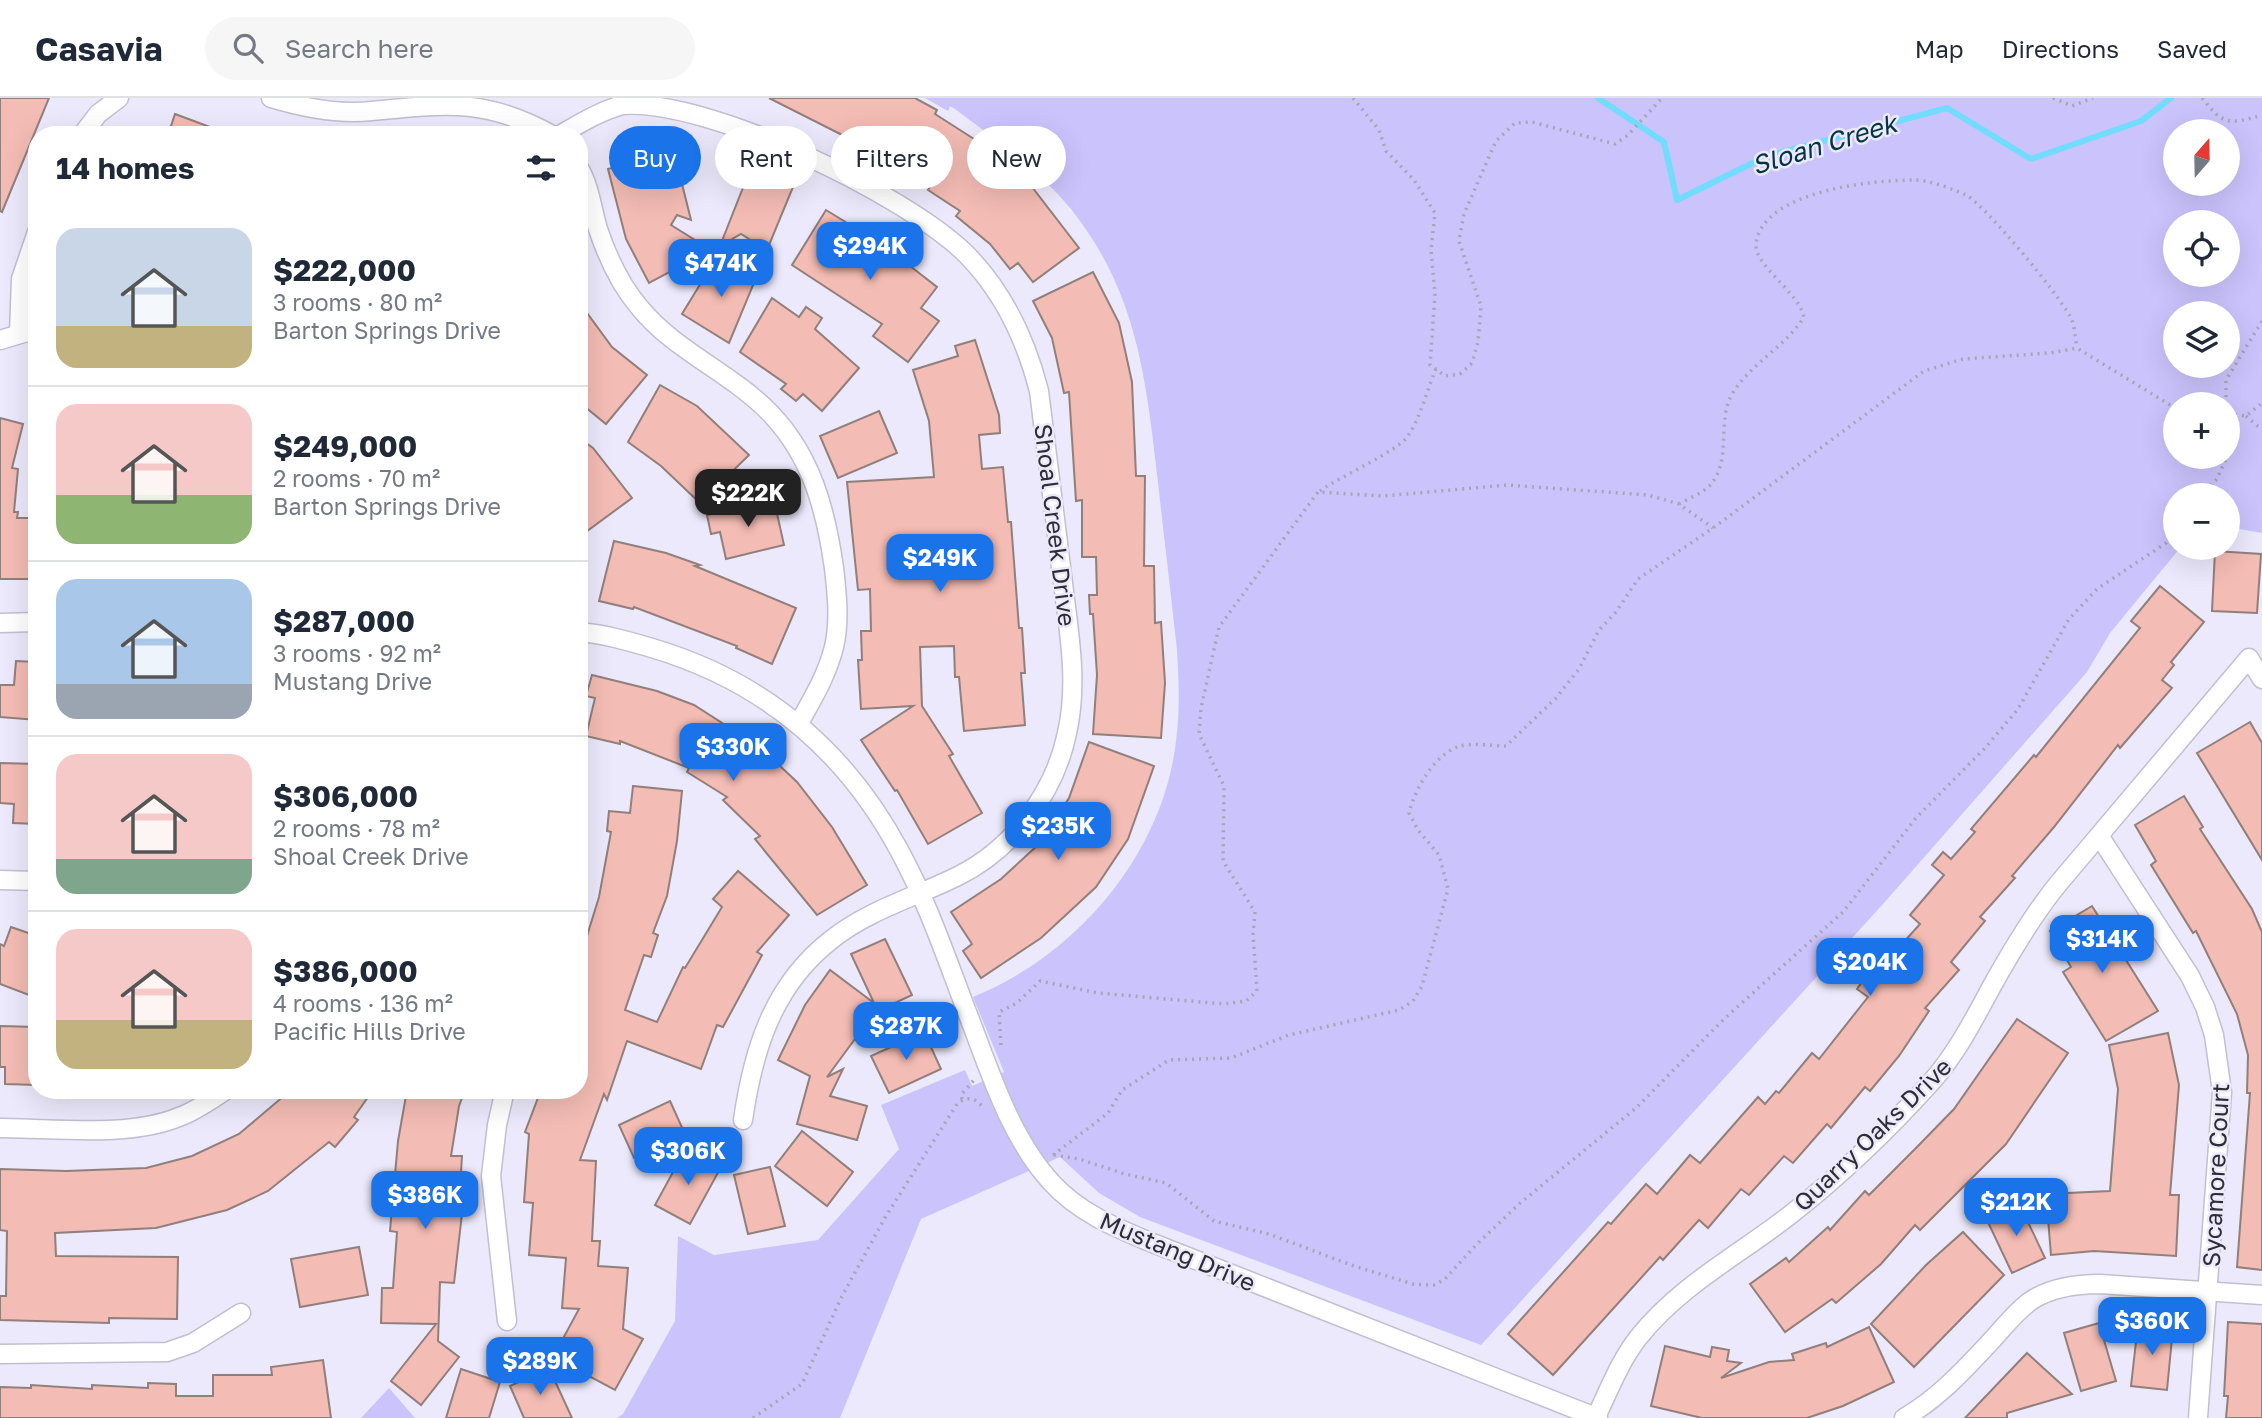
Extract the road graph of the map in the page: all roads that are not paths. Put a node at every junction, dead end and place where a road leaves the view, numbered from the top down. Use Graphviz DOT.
graph roads {
  1 [pos="119,98"];
  2 [pos="271,98"];
  3 [pos="88,126"];
  4 [pos="539,126"];
  5 [pos="577,126"];
  6 [pos="588,194"];
  7 [pos="28,258"];
  8 [pos="28,331"];
  9 [pos="19,333"];
  10 [pos="0,340"];
  11 [pos="28,622"];
  12 [pos="0,623"];
  13 [pos="588,633"];
  14 [pos="2262,678"];
  15 [pos="799,723"];
  16 [pos="2100,837"];
  17 [pos="0,880"];
  18 [pos="28,881"];
  19 [pos="920,892"];
  20 [pos="210,1099"];
  21 [pos="503,1099"];
  22 [pos="743,1120"];
  23 [pos="0,1128"];
  24 [pos="2209,1292"];
  25 [pos="2262,1295"];
  26 [pos="241,1313"];
  27 [pos="506,1321"];
  28 [pos="0,1354"];
  29 [pos="1597,1418"];
  30 [pos="1904,1418"];
  31 [pos="2198,1418"];
  1 -- 3 [label="street"];
  2 -- 4 [label="street"];
  5 -- 19 [label="street, Shoal Creek Drive"];
  6 -- 15 [label="street"];
  7 -- 9 [label="street"];
  8 -- 9 [label="street"];
  9 -- 10 [label="street"];
  11 -- 12 [label="street"];
  13 -- 15 [label="street, Mustang Drive"];
  14 -- 16 [label="street, Quarry Oaks Drive"];
  15 -- 19 [label="street, Mustang Drive"];
  16 -- 24 [label="street, Sycamore Court"];
  16 -- 29 [label="street, Quarry Oaks Drive"];
  17 -- 18 [label="street"];
  19 -- 22 [label="street, Shoal Creek Drive"];
  19 -- 29 [label="street, Mustang Drive"];
  20 -- 23 [label="street"];
  21 -- 27 [label="street"];
  24 -- 25 [label="street"];
  24 -- 30 [label="street"];
  24 -- 31 [label="street, Sycamore Court"];
  26 -- 28 [label="street"];
}
